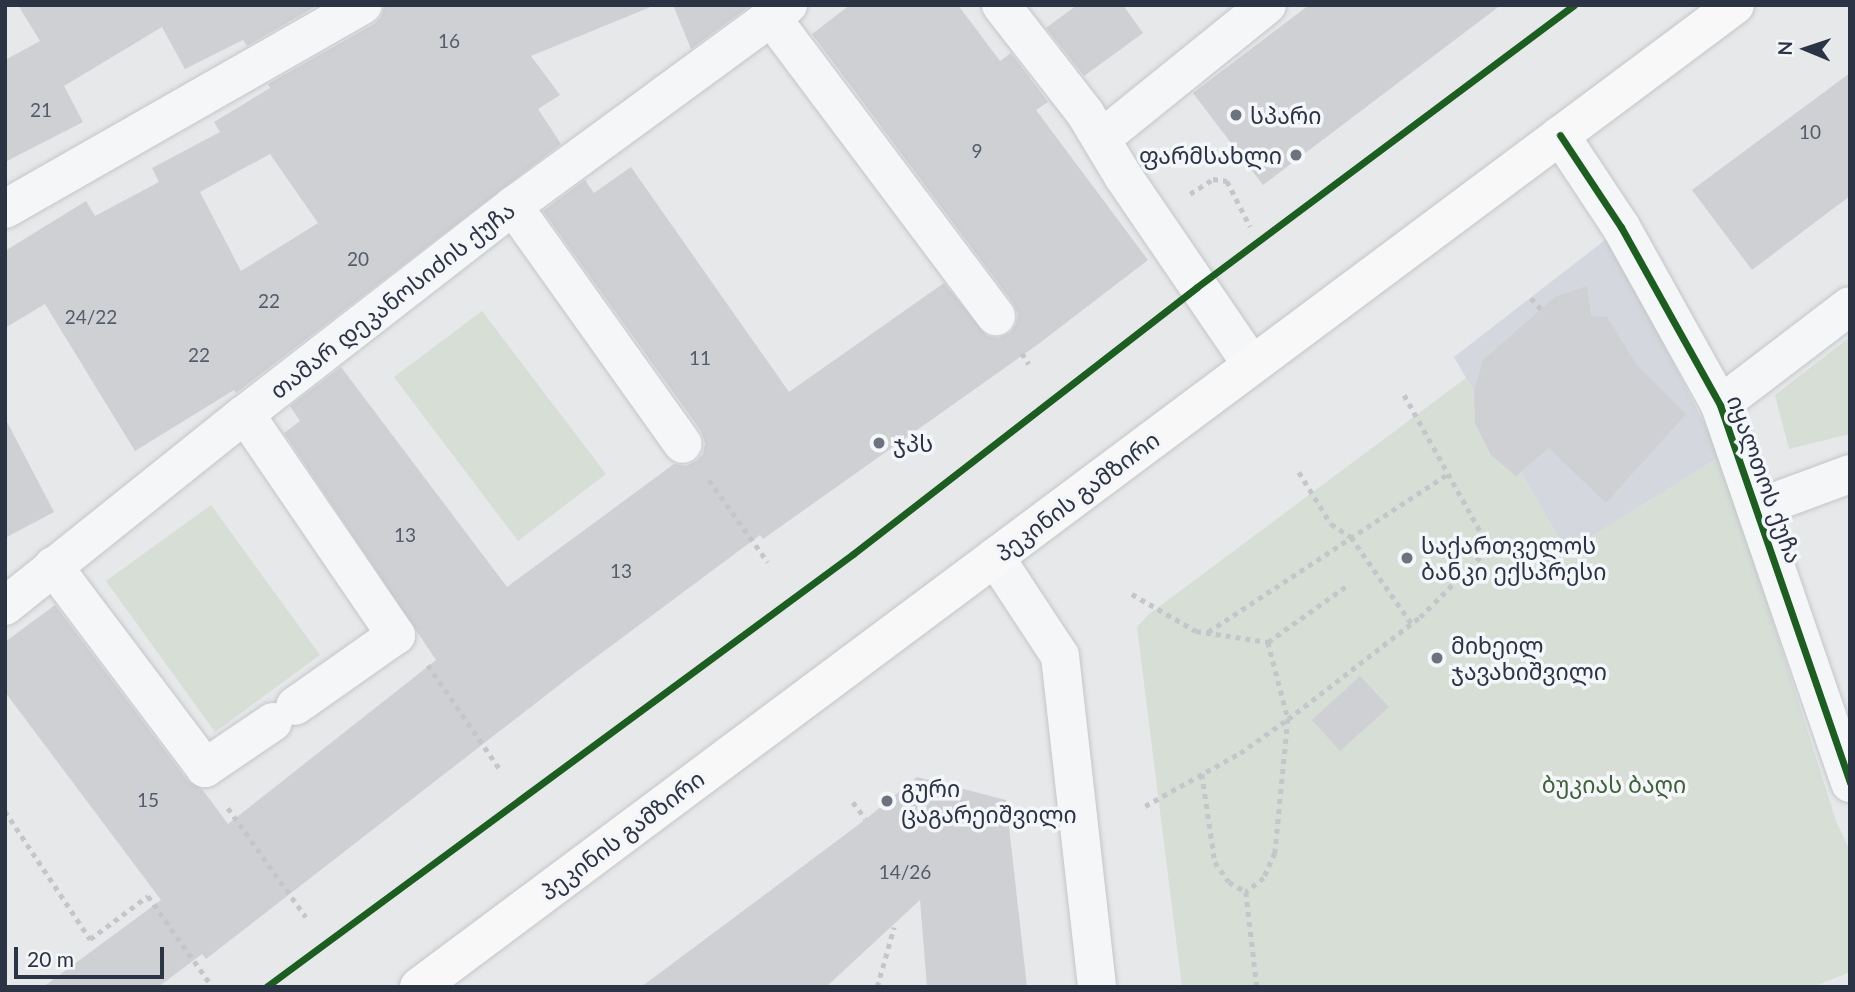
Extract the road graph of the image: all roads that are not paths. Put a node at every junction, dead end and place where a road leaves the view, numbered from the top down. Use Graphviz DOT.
graph roads {
  1 [pos="363,5"];
  2 [pos="1000,5"];
  3 [pos="1267,5"];
  4 [pos="1735,5"];
  5 [pos="780,12"];
  6 [pos="1560,135"];
  7 [pos="1102,138"];
  8 [pos="513,206"];
  9 [pos="5,209"];
  10 [pos="1850,306"];
  11 [pos="996,316"];
  12 [pos="1252,365"];
  13 [pos="1720,405"];
  14 [pos="245,414"];
  15 [pos="683,444"];
  16 [pos="1850,474"];
  17 [pos="1758,508"];
  18 [pos="995,557"];
  19 [pos="53,566"];
  20 [pos="11,587"];
  21 [pos="1850,783"];
  22 [pos="419,987"];
  23 [pos="1097,987"];
  1 -- 9 [label="street"];
  2 -- 7 [label="street"];
  3 -- 7 [label="street"];
  4 -- 6 [label="main road, პეკინის გამზირი"];
  5 -- 8 [label="street, თამარ დეკანოსიძის ქუჩა"];
  5 -- 11 [label="street"];
  6 -- 12 [label="main road, პეკინის გამზირი"];
  6 -- 13 [label="street, იყალთოს ქუჩა"];
  7 -- 12 [label="street"];
  8 -- 14 [label="street, თამარ დეკანოსიძის ქუჩა"];
  8 -- 15 [label="street"];
  10 -- 13 [label="street"];
  12 -- 18 [label="main road, პეკინის გამზირი"];
  13 -- 17 [label="street, იყალთოს ქუჩა"];
  14 -- 19 [label="street, თამარ დეკანოსიძის ქუჩა"];
  14 -- 19 [label="street"];
  16 -- 17 [label="street"];
  17 -- 21 [label="street, იყალთოს ქუჩა"];
  18 -- 22 [label="main road, პეკინის გამზირი"];
  18 -- 23 [label="street"];
  19 -- 20 [label="street, თამარ დეკანოსიძის ქუჩა"];
}
